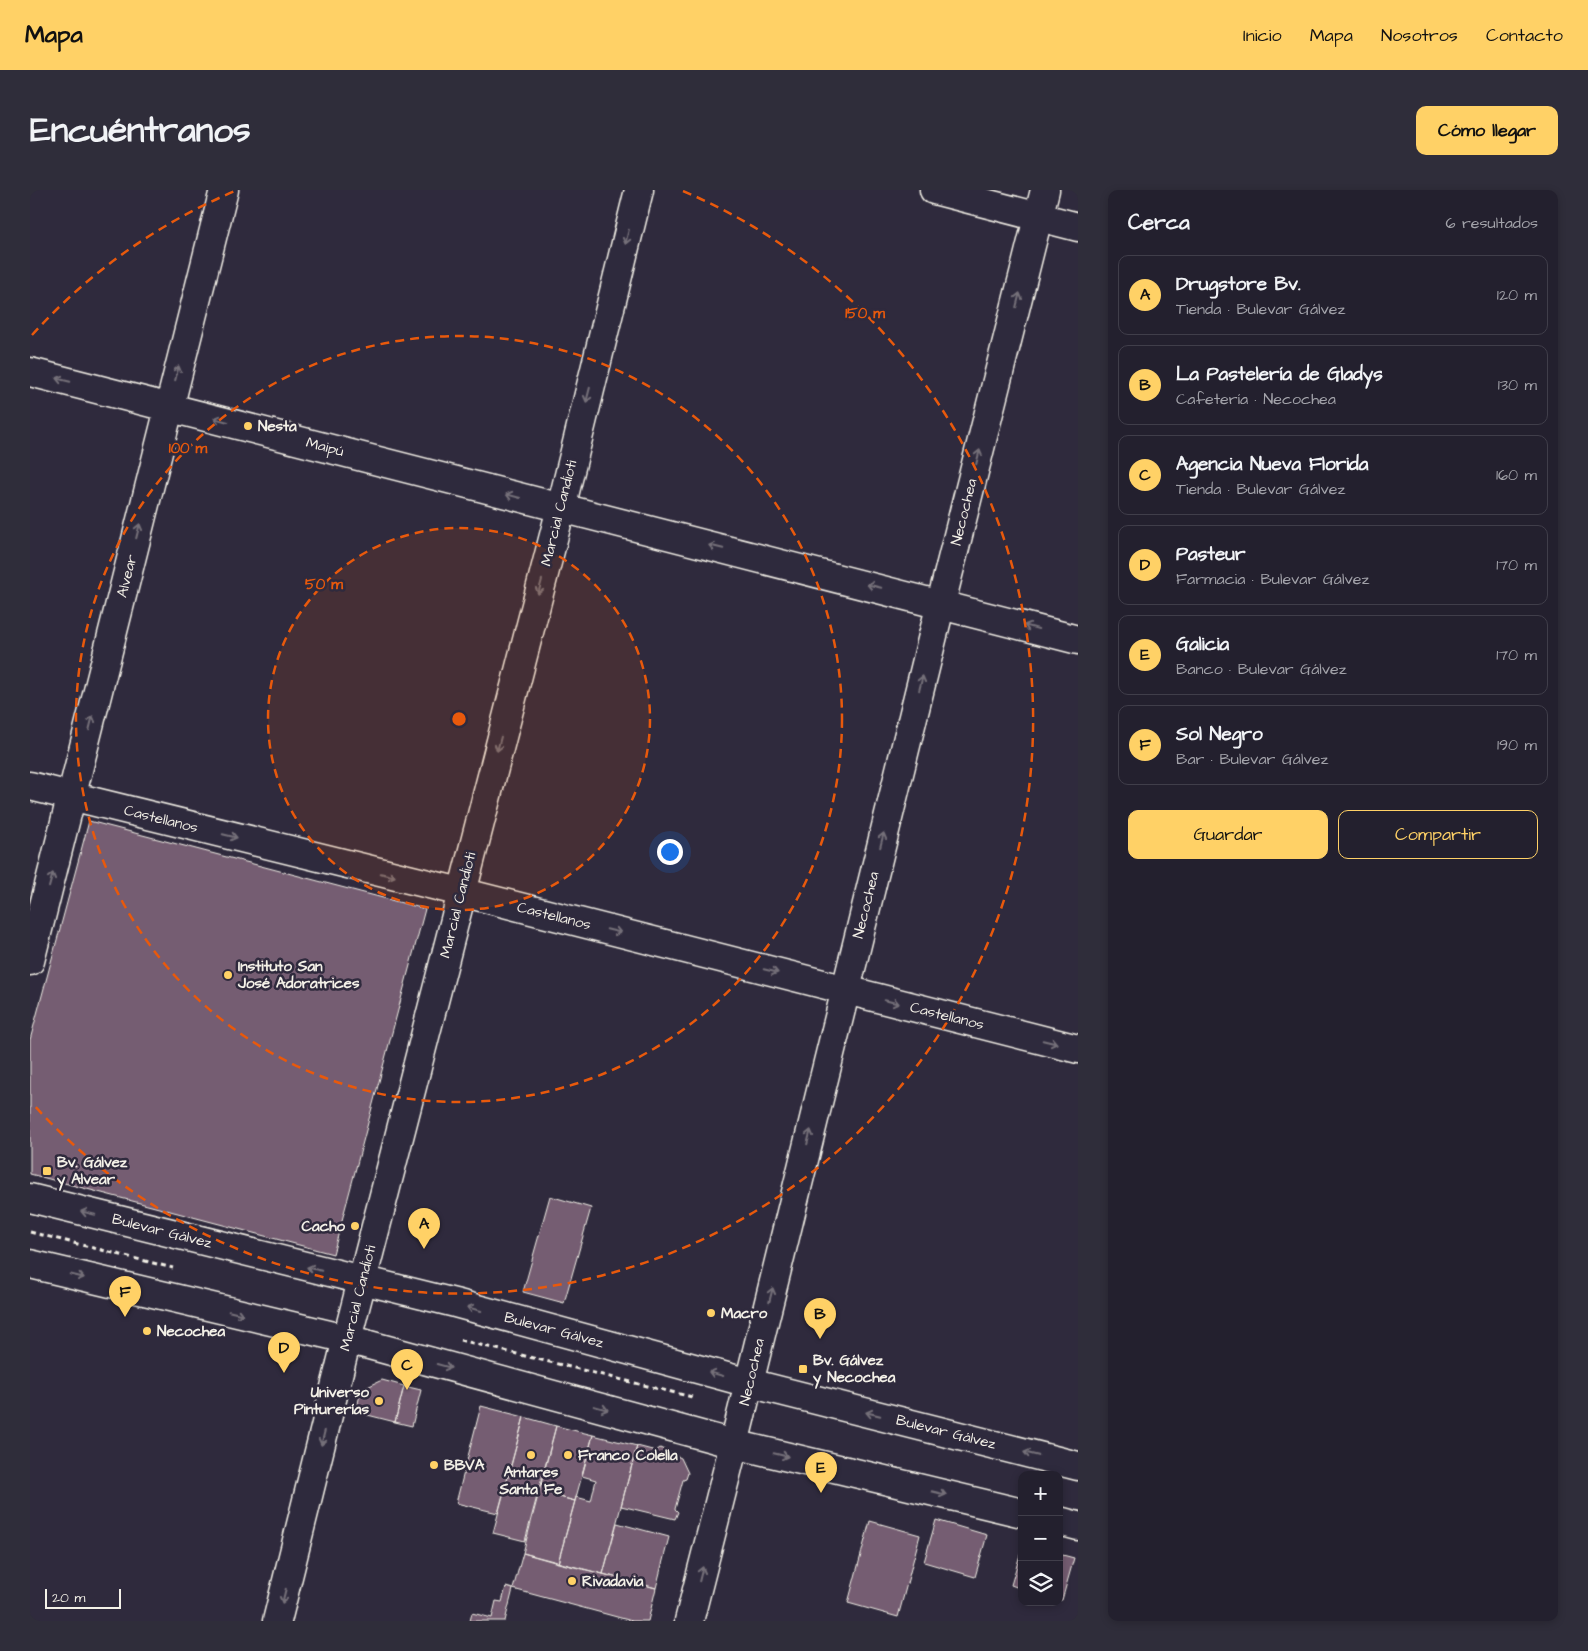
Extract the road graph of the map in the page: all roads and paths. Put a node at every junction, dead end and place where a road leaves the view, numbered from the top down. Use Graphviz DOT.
graph roads {
  1 [pos="224,190"];
  2 [pos="639,190"];
  3 [pos="934,190"];
  4 [pos="1045,190"];
  5 [pos="1038,217"];
  6 [pos="1078,227"];
  7 [pos="30,372"];
  8 [pos="168,406"];
  9 [pos="561,508"];
  10 [pos="941,603"];
  11 [pos="1078,640"];
  12 [pos="30,786"];
  13 [pos="73,797"];
  14 [pos="461,892"];
  15 [pos="30,961"];
  16 [pos="845,990"];
  17 [pos="1078,1049"];
  18 [pos="30,1198"];
  19 [pos="30,1232"];
  20 [pos="30,1264"];
  21 [pos="182,1270"];
  22 [pos="361,1280"];
  23 [pos="457,1339"];
  24 [pos="347,1340"];
  25 [pos="749,1383"];
  26 [pos="696,1398"];
  27 [pos="734,1444"];
  28 [pos="1078,1466"];
  29 [pos="1018,1511"];
  30 [pos="1063,1523"];
  31 [pos="1078,1526"];
  32 [pos="277,1621"];
  33 [pos="689,1621"];
  8 -- 1 [label="main road, Alvear, one-way"];
  2 -- 9 [label="main road, Marcial Candioti, one-way"];
  3 -- 5 [label="main road"];
  4 -- 5 [label="main road, Necochea"];
  5 -- 6 [label="main road"];
  10 -- 5 [label="main road, Necochea, one-way"];
  8 -- 7 [label="main road, Maipú, one-way"];
  9 -- 8 [label="main road, Maipú, one-way"];
  13 -- 8 [label="main road, Alvear, one-way"];
  10 -- 9 [label="main road, Maipú, one-way"];
  9 -- 14 [label="main road, Marcial Candioti, one-way"];
  11 -- 10 [label="main road, Maipú, one-way"];
  16 -- 10 [label="main road, Necochea, one-way"];
  12 -- 13 [label="main road, Castellanos"];
  13 -- 14 [label="main road, Castellanos, one-way"];
  15 -- 13 [label="main road, Alvear, one-way"];
  14 -- 16 [label="main road, Castellanos, one-way"];
  14 -- 22 [label="main road, Marcial Candioti"];
  16 -- 17 [label="main road, Castellanos, one-way"];
  25 -- 16 [label="main road, Necochea, one-way"];
  22 -- 18 [label="main road, Bulevar Gálvez, one-way"];
  19 -- 21 [label="path"];
  20 -- 24 [label="main road, one-way"];
  22 -- 24 [label="main road, Marcial Candioti"];
  25 -- 22 [label="main road, Bulevar Gálvez, one-way"];
  23 -- 26 [label="path"];
  24 -- 27 [label="main road, one-way"];
  24 -- 32 [label="main road, Marcial Candioti, one-way"];
  25 -- 27 [label="main road, Necochea"];
  28 -- 25 [label="main road, Bulevar Gálvez, one-way"];
  27 -- 29 [label="main road, one-way"];
  33 -- 27 [label="main road, Necochea, one-way"];
  30 -- 31 [label="main road"];
}
